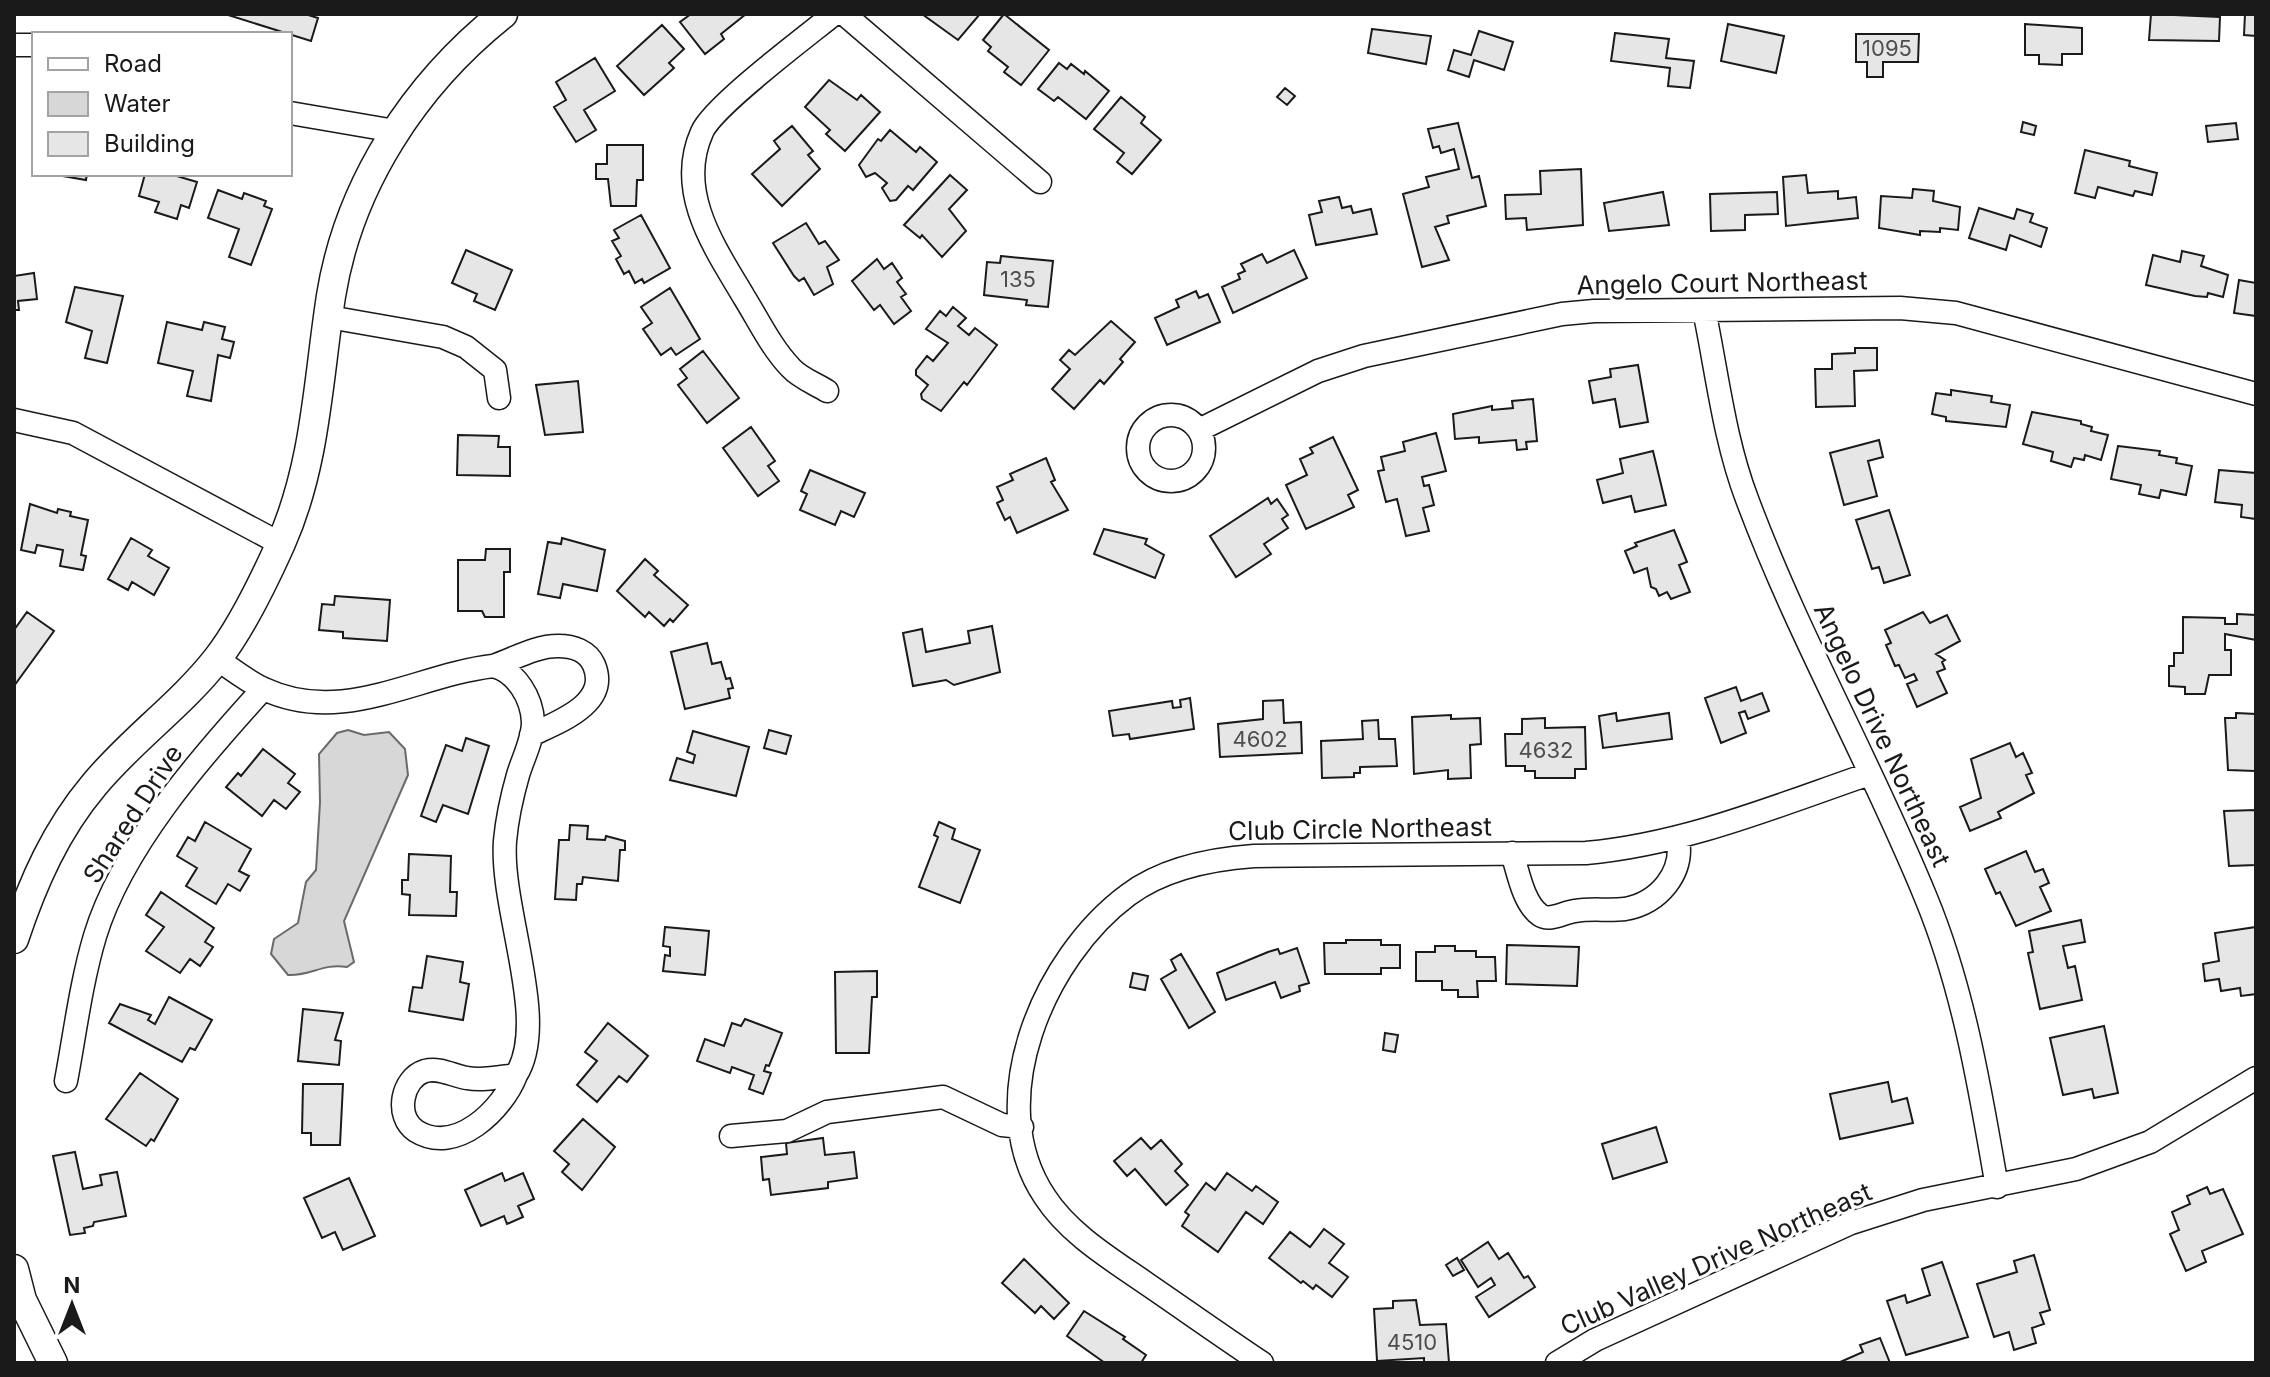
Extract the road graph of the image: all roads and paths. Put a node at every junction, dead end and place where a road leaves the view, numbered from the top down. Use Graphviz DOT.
graph roads {
  1 [pos="503,14"];
  2 [pos="834,14"];
  3 [pos="844,14"];
  4 [pos="292,113"];
  5 [pos="395,131"];
  6 [pos="1040,182"];
  7 [pos="1704,310"];
  8 [pos="329,317"];
  9 [pos="827,391"];
  10 [pos="2256,394"];
  11 [pos="499,398"];
  12 [pos="14,420"];
  13 [pos="1199,430"];
  14 [pos="281,544"];
  15 [pos="217,659"];
  16 [pos="493,666"];
  17 [pos="263,689"];
  18 [pos="531,735"];
  19 [pos="1869,774"];
  20 [pos="1678,839"];
  21 [pos="1512,853"];
  22 [pos="15,931"];
  23 [pos="516,1075"];
  24 [pos="2256,1078"];
  25 [pos="66,1081"];
  26 [pos="1022,1127"];
  27 [pos="731,1136"];
  28 [pos="1997,1187"];
  29 [pos="14,1269"];
  30 [pos="18,1300"];
  31 [pos="53,1363"];
  32 [pos="1262,1363"];
  33 [pos="1557,1363"];
  1 -- 5 [label="main road"];
  2 -- 9 [label="street"];
  3 -- 6 [label="street"];
  4 -- 5 [label="street"];
  5 -- 8 [label="main road"];
  7 -- 10 [label="street, Angelo Court Northeast"];
  7 -- 13 [label="street, Angelo Court Northeast"];
  7 -- 19 [label="street, Angelo Drive Northeast"];
  8 -- 11 [label="street"];
  8 -- 14 [label="main road"];
  12 -- 14 [label="street"];
  14 -- 15 [label="main road"];
  15 -- 17 [label="street"];
  15 -- 22 [label="main road"];
  16 -- 17 [label="street"];
  16 -- 18 [label="street"];
  16 -- 18 [label="street"];
  17 -- 25 [label="street, Shared Drive"];
  18 -- 23 [label="street"];
  19 -- 20 [label="street, Club Circle Northeast"];
  19 -- 28 [label="street, Angelo Drive Northeast"];
  20 -- 21 [label="street, Club Circle Northeast"];
  20 -- 21 [label="street"];
  21 -- 26 [label="street, Club Circle Northeast"];
  23 -- 23 [label="street"];
  24 -- 28 [label="street, Club Valley Drive Northeast"];
  26 -- 27 [label="street"];
  26 -- 32 [label="street, Club Circle Northeast"];
  28 -- 33 [label="street, Club Valley Drive Northeast"];
  29 -- 30 [label="main road"];
  30 -- 31 [label="main road"];
}
